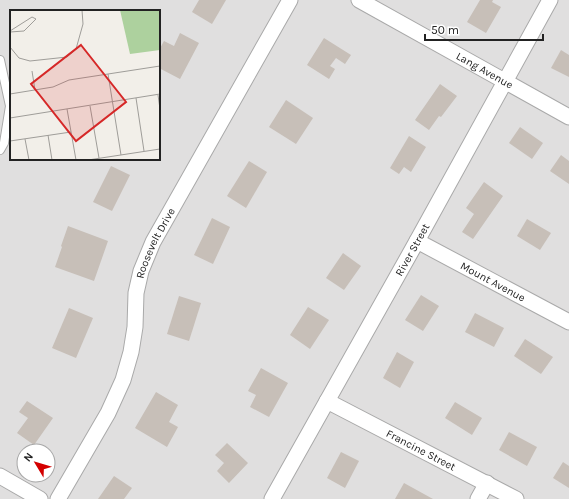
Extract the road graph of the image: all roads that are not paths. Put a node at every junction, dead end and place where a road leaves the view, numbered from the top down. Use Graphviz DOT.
graph roads {
  1 [pos="290,0"];
  2 [pos="359,0"];
  3 [pos="550,0"];
  4 [pos="0,60"];
  5 [pos="505,82"];
  6 [pos="569,117"];
  7 [pos="0,150"];
  8 [pos="417,241"];
  9 [pos="569,322"];
  10 [pos="327,401"];
  11 [pos="0,476"];
  12 [pos="486,483"];
  13 [pos="40,499"];
  14 [pos="58,499"];
  15 [pos="272,499"];
  16 [pos="478,499"];
  17 [pos="516,499"];
  1 -- 14 [label="street, Roosevelt Drive"];
  2 -- 5 [label="street, Lang Avenue"];
  3 -- 5 [label="street, River Street"];
  4 -- 7 [label="lane"];
  5 -- 6 [label="street, Lang Avenue"];
  5 -- 8 [label="street, River Street"];
  8 -- 9 [label="street, Mount Avenue"];
  8 -- 10 [label="street, River Street"];
  10 -- 12 [label="street, Francine Street"];
  10 -- 15 [label="street, River Street"];
  11 -- 13 [label="street"];
  12 -- 16 [label="street"];
  12 -- 17 [label="street, Francine Street"];
}
